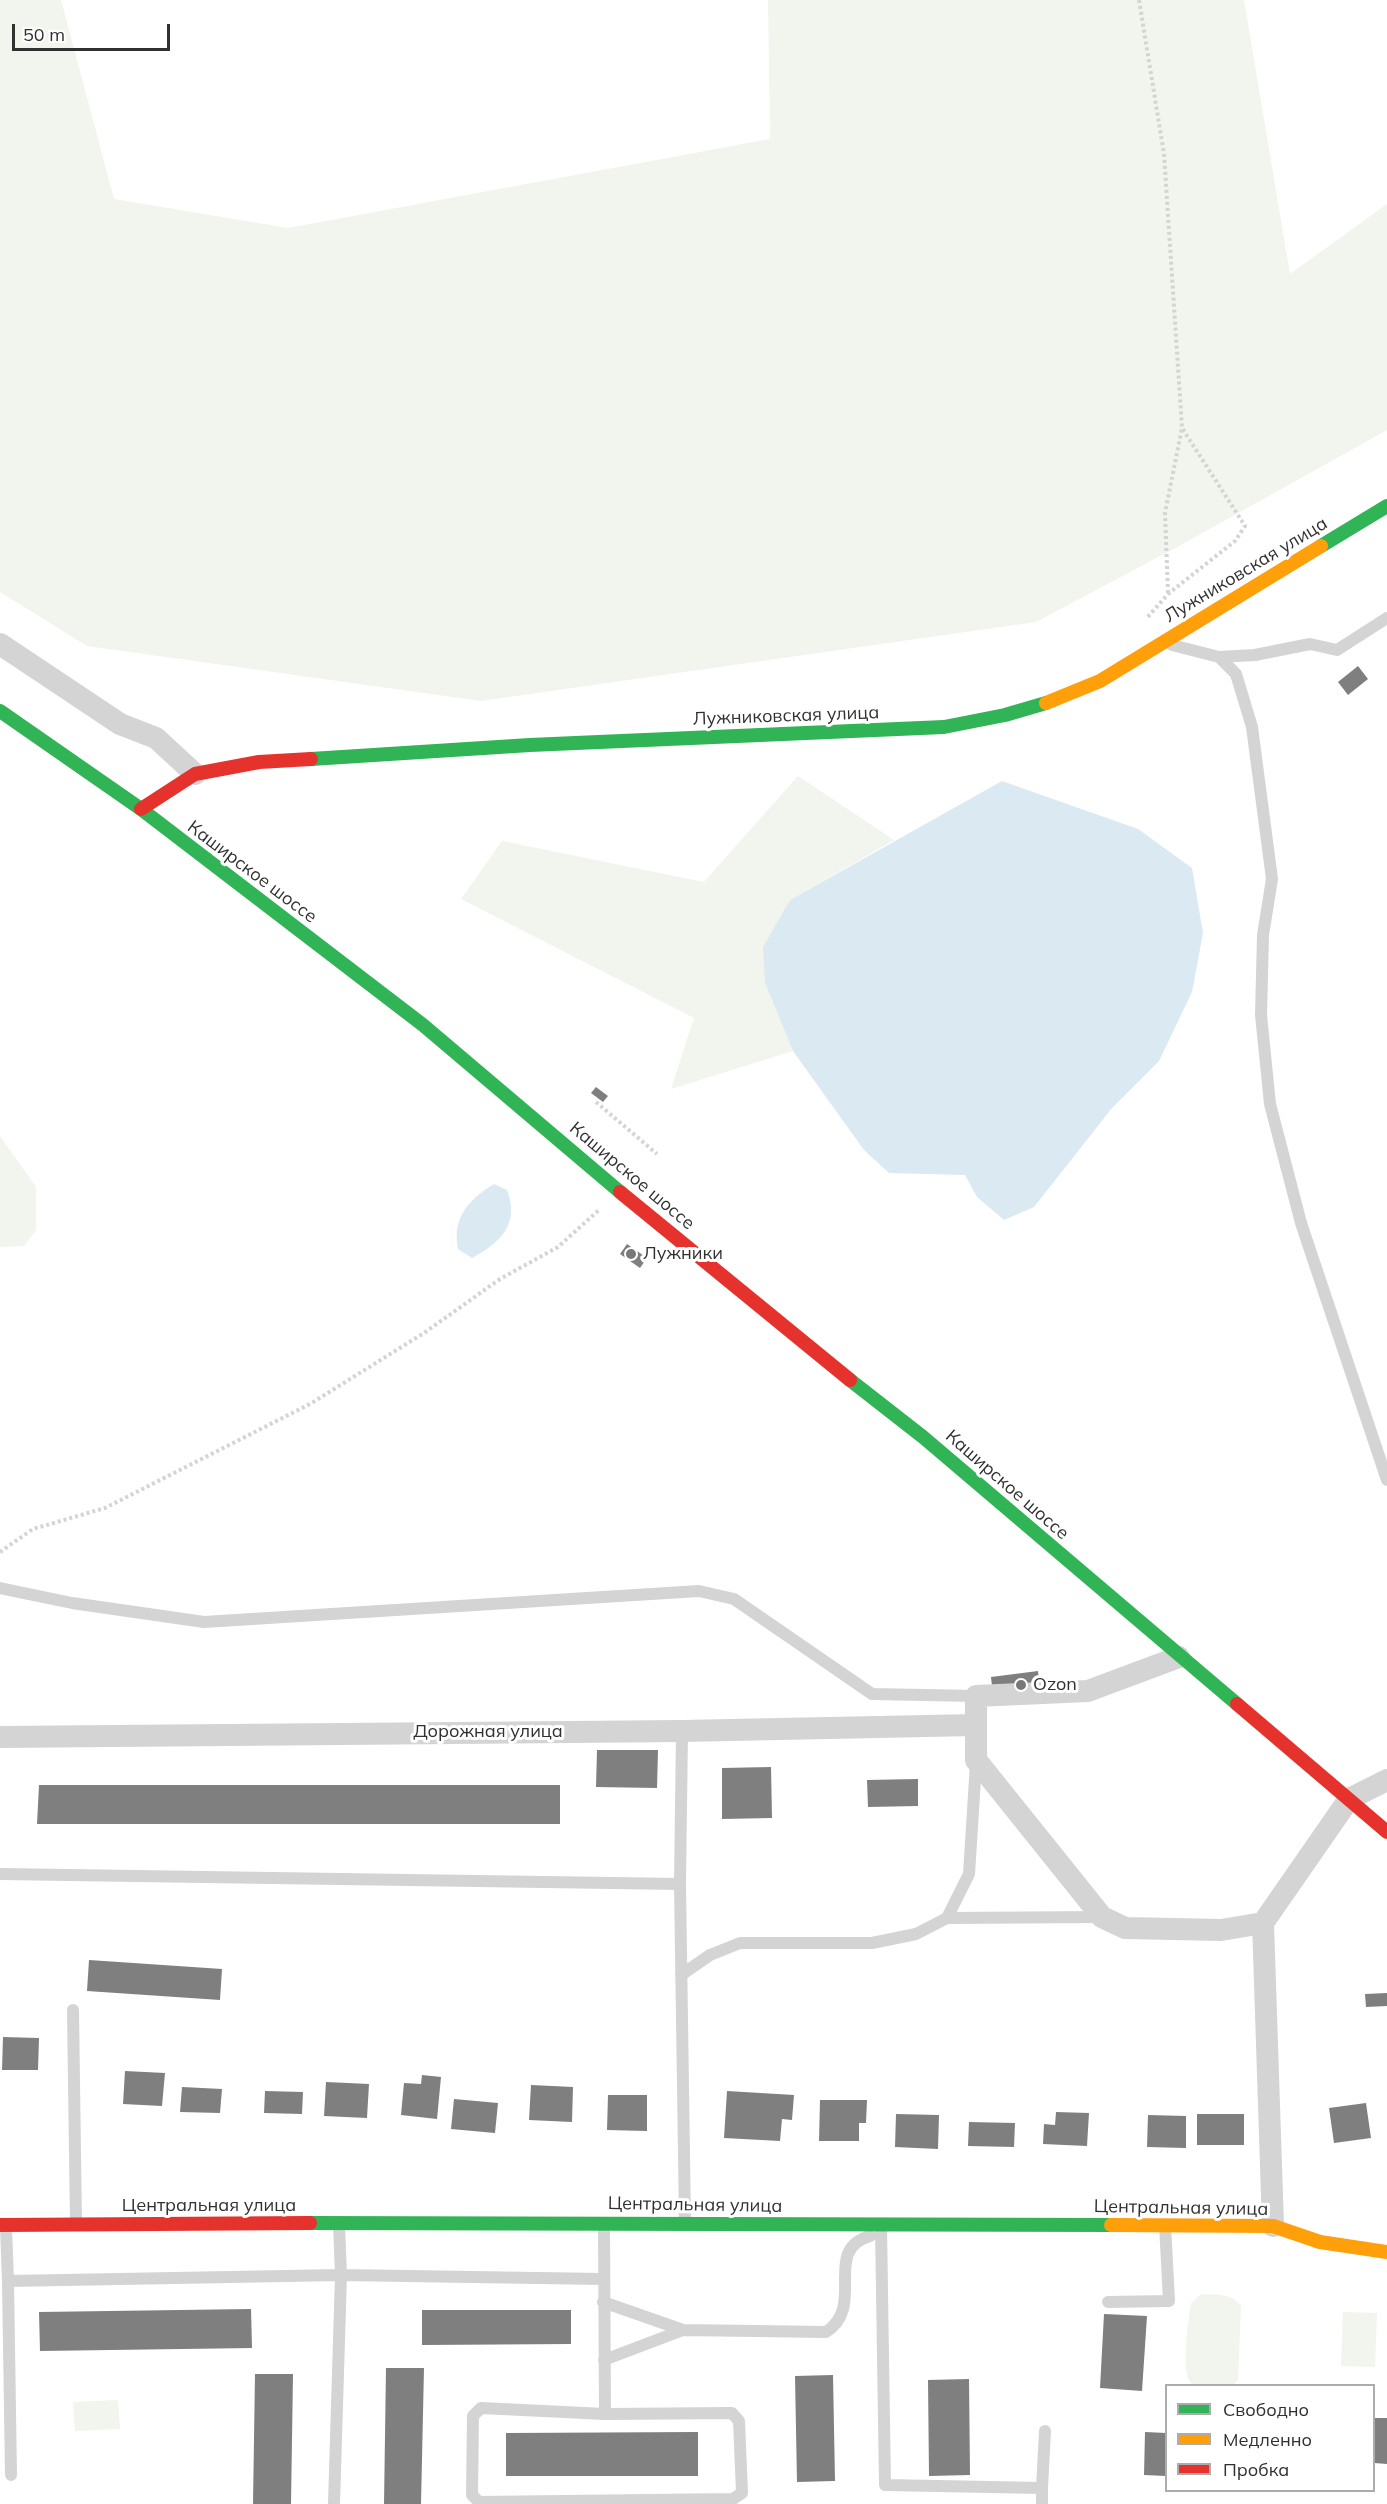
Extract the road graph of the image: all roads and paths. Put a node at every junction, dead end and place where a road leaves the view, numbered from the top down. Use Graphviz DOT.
graph roads {
  1 [pos="1139,0"];
  2 [pos="1182,428"];
  3 [pos="1387,506"];
  4 [pos="1168,594"];
  5 [pos="1387,618"];
  6 [pos="1145,621"];
  7 [pos="1162,642"];
  8 [pos="0,644"];
  9 [pos="1219,657"];
  10 [pos="0,711"];
  11 [pos="195,774"];
  12 [pos="141,809"];
  13 [pos="596,1102"];
  14 [pos="657,1154"];
  15 [pos="602,1208"];
  16 [pos="1387,1480"];
  17 [pos="0,1552"];
  18 [pos="0,1587"];
  19 [pos="1179,1657"];
  20 [pos="976,1696"];
  21 [pos="975,1725"];
  22 [pos="682,1731"];
  23 [pos="0,1737"];
  24 [pos="976,1760"];
  25 [pos="1387,1780"];
  26 [pos="1349,1799"];
  27 [pos="1387,1832"];
  28 [pos="0,1874"];
  29 [pos="680,1884"];
  30 [pos="1102,1917"];
  31 [pos="948,1918"];
  32 [pos="1263,1923"];
  33 [pos="681,1975"];
  34 [pos="73,2010"];
  35 [pos="604,2222"];
  36 [pos="339,2223"];
  37 [pos="685,2223"];
  38 [pos="76,2224"];
  39 [pos="3,2225"];
  40 [pos="1165,2225"];
  41 [pos="1273,2226"];
  42 [pos="882,2229"];
  43 [pos="1387,2252"];
  44 [pos="341,2275"];
  45 [pos="603,2279"];
  46 [pos="8,2281"];
  47 [pos="603,2302"];
  48 [pos="1108,2302"];
  49 [pos="683,2330"];
  50 [pos="604,2360"];
  51 [pos="605,2414"];
  52 [pos="1045,2431"];
  53 [pos="11,2475"];
  54 [pos="1042,2488"];
  55 [pos="334,2504"];
  56 [pos="1042,2504"];
  1 -- 2 [label="path"];
  2 -- 4 [label="path"];
  2 -- 4 [label="path"];
  3 -- 7 [label="street, Лужниковская улица"];
  4 -- 6 [label="path"];
  5 -- 9 [label="lane"];
  7 -- 9 [label="lane"];
  7 -- 11 [label="street, Лужниковская улица"];
  8 -- 11 [label="street"];
  9 -- 16 [label="lane"];
  10 -- 12 [label="street, Каширское шоссе"];
  11 -- 12 [label="street, Лужниковская улица"];
  12 -- 19 [label="street, Каширское шоссе"];
  13 -- 14 [label="path"];
  15 -- 17 [label="path"];
  18 -- 20 [label="lane"];
  19 -- 20 [label="street"];
  19 -- 26 [label="street, Каширское шоссе"];
  20 -- 21 [label="street"];
  21 -- 22 [label="street, Дорожная улица"];
  21 -- 24 [label="street"];
  22 -- 23 [label="street, Дорожная улица"];
  22 -- 29 [label="lane"];
  24 -- 30 [label="street"];
  24 -- 31 [label="lane"];
  25 -- 26 [label="street"];
  26 -- 27 [label="street, Каширское шоссе"];
  26 -- 32 [label="street"];
  28 -- 29 [label="lane"];
  29 -- 33 [label="lane"];
  30 -- 31 [label="lane"];
  30 -- 32 [label="street"];
  31 -- 33 [label="lane"];
  32 -- 41 [label="street"];
  33 -- 37 [label="lane"];
  34 -- 38 [label="lane"];
  35 -- 36 [label="street, Центральная улица"];
  35 -- 37 [label="street, Центральная улица"];
  35 -- 45 [label="lane"];
  36 -- 38 [label="street, Центральная улица"];
  36 -- 44 [label="lane"];
  37 -- 42 [label="street, Центральная улица"];
  38 -- 39 [label="street, Центральная улица"];
  39 -- 46 [label="lane"];
  40 -- 41 [label="street, Центральная улица"];
  40 -- 42 [label="street, Центральная улица"];
  40 -- 48 [label="lane"];
  41 -- 43 [label="street, Центральная улица"];
  42 -- 49 [label="lane"];
  42 -- 54 [label="lane"];
  44 -- 45 [label="lane"];
  44 -- 46 [label="lane"];
  44 -- 55 [label="lane"];
  45 -- 47 [label="lane"];
  46 -- 53 [label="lane"];
  47 -- 49 [label="lane"];
  47 -- 50 [label="lane"];
  49 -- 50 [label="lane"];
  50 -- 51 [label="lane"];
  51 -- 51 [label="lane"];
  52 -- 54 [label="lane"];
  54 -- 56 [label="lane"];
}
